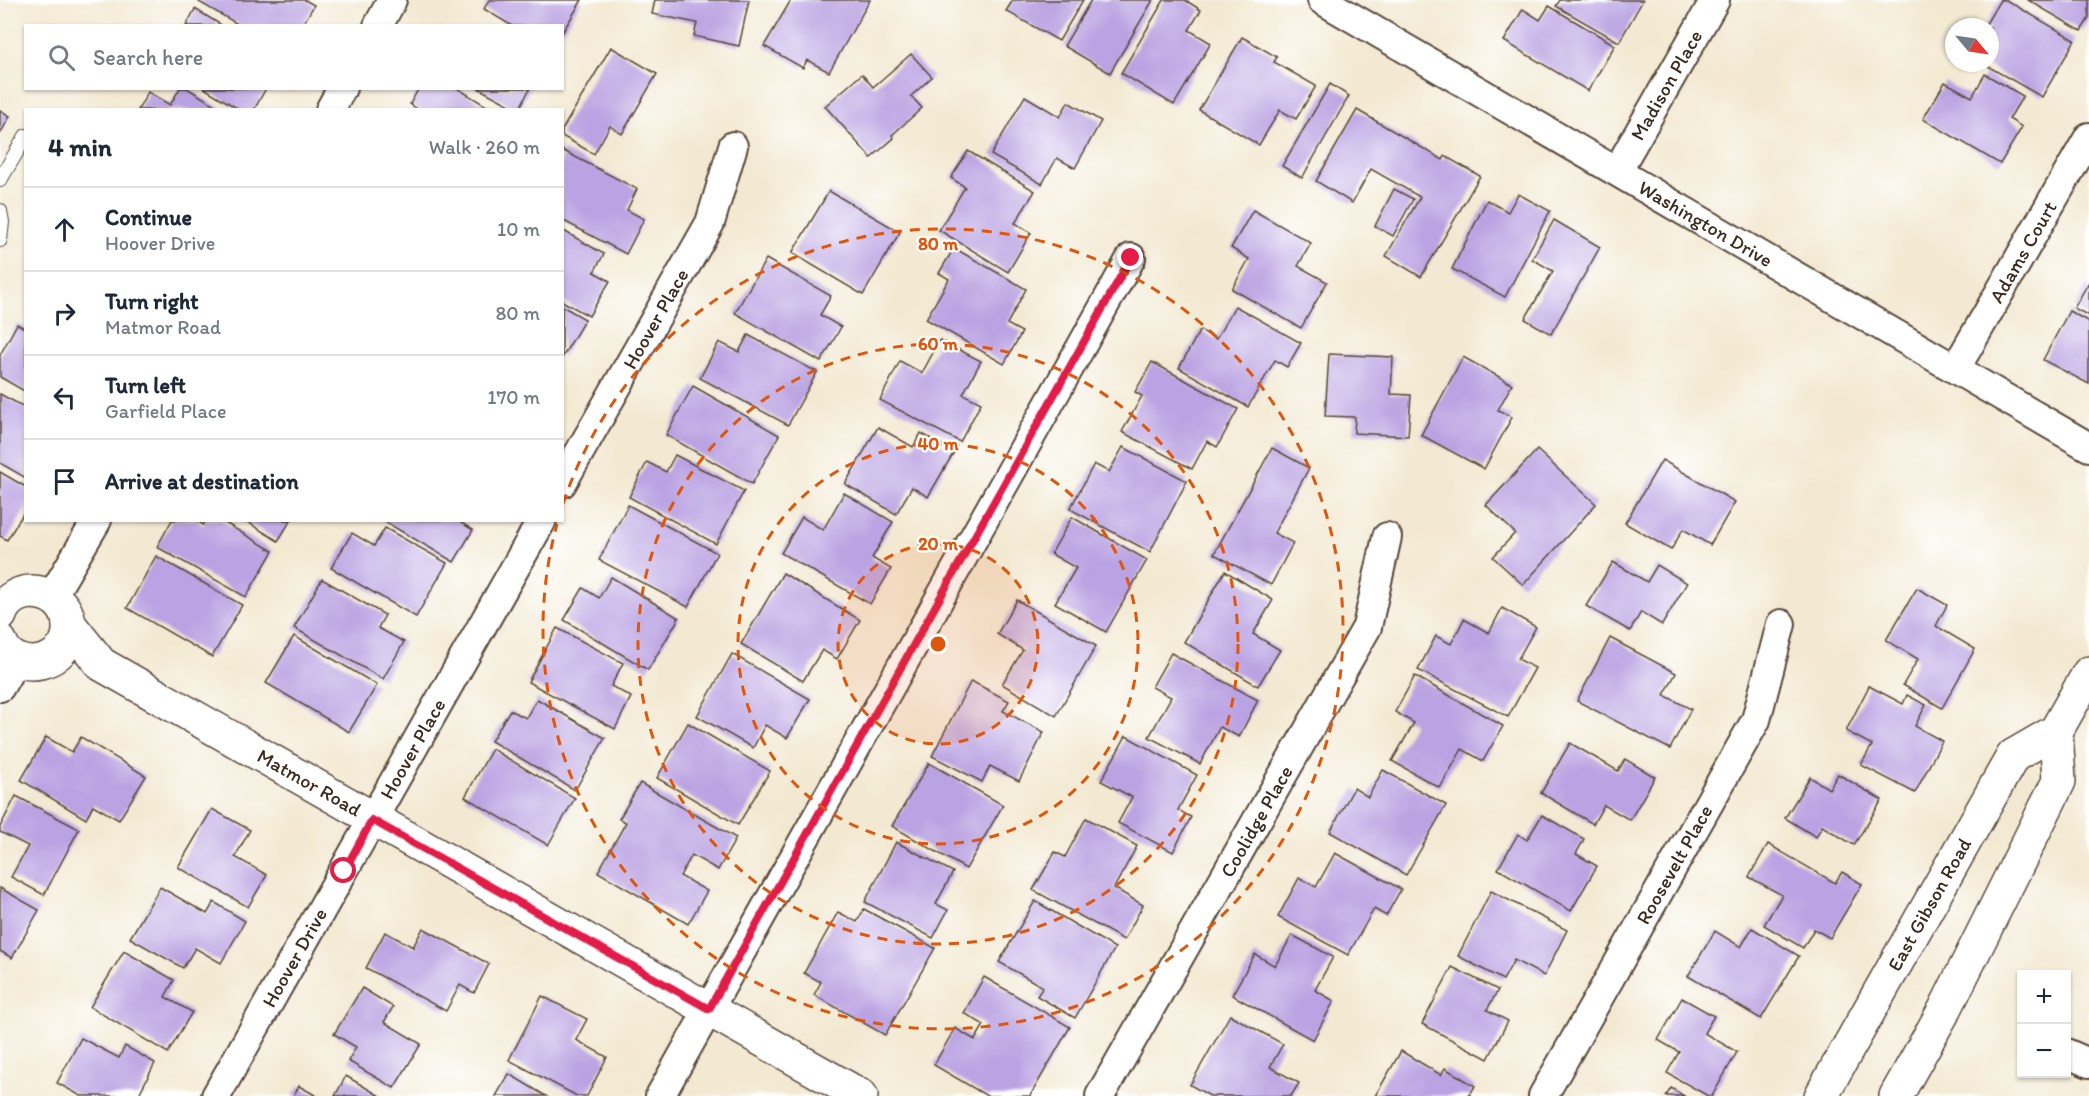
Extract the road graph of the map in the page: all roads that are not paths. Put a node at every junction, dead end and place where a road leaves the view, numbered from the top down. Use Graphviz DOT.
graph roads {
  1 [pos="392,0"];
  2 [pos="1322,0"];
  3 [pos="1715,0"];
  4 [pos="379,24"];
  5 [pos="341,90"];
  6 [pos="331,108"];
  7 [pos="2089,137"];
  8 [pos="24,139"];
  9 [pos="733,146"];
  10 [pos="1617,171"];
  11 [pos="0,180"];
  12 [pos="0,210"];
  13 [pos="0,240"];
  14 [pos="1131,258"];
  15 [pos="1956,368"];
  16 [pos="2089,447"];
  17 [pos="564,479"];
  18 [pos="96,522"];
  19 [pos="541,522"];
  20 [pos="1387,537"];
  21 [pos="52,596"];
  22 [pos="6,601"];
  23 [pos="69,624"];
  24 [pos="1781,624"];
  25 [pos="20,654"];
  26 [pos="101,664"];
  27 [pos="2089,673"];
  28 [pos="0,687"];
  29 [pos="2056,731"];
  30 [pos="372,820"];
  31 [pos="709,1009"];
  32 [pos="2071,1055"];
  33 [pos="2089,1063"];
  34 [pos="216,1096"];
  35 [pos="660,1096"];
  36 [pos="861,1096"];
  37 [pos="1100,1096"];
  38 [pos="1543,1096"];
  39 [pos="1821,1096"];
  40 [pos="1896,1096"];
  1 -- 4 [label="street"];
  2 -- 10 [label="street, Washington Drive"];
  3 -- 10 [label="street, Madison Place"];
  5 -- 6 [label="street"];
  7 -- 15 [label="street, Adams Court"];
  8 -- 11 [label="lane"];
  9 -- 17 [label="street, Hoover Place"];
  10 -- 15 [label="street, Washington Drive"];
  12 -- 13 [label="lane"];
  14 -- 31 [label="street"];
  15 -- 16 [label="street, Washington Drive"];
  18 -- 21 [label="street"];
  19 -- 30 [label="street, Hoover Place"];
  20 -- 37 [label="street, Coolidge Place"];
  21 -- 22 [label="street"];
  21 -- 23 [label="street, Matmor Road"];
  23 -- 25 [label="street"];
  23 -- 26 [label="street, Matmor Road"];
  24 -- 38 [label="street, Roosevelt Place"];
  25 -- 26 [label="street, Matmor Road"];
  25 -- 28 [label="street"];
  26 -- 30 [label="street, Matmor Road"];
  27 -- 29 [label="street"];
  29 -- 39 [label="street, East Gibson Road"];
  29 -- 40 [label="street"];
  30 -- 31 [label="street, Matmor Road"];
  30 -- 34 [label="street, Hoover Drive"];
  31 -- 35 [label="street"];
  31 -- 36 [label="street, Matmor Road"];
  32 -- 33 [label="street"];
}
